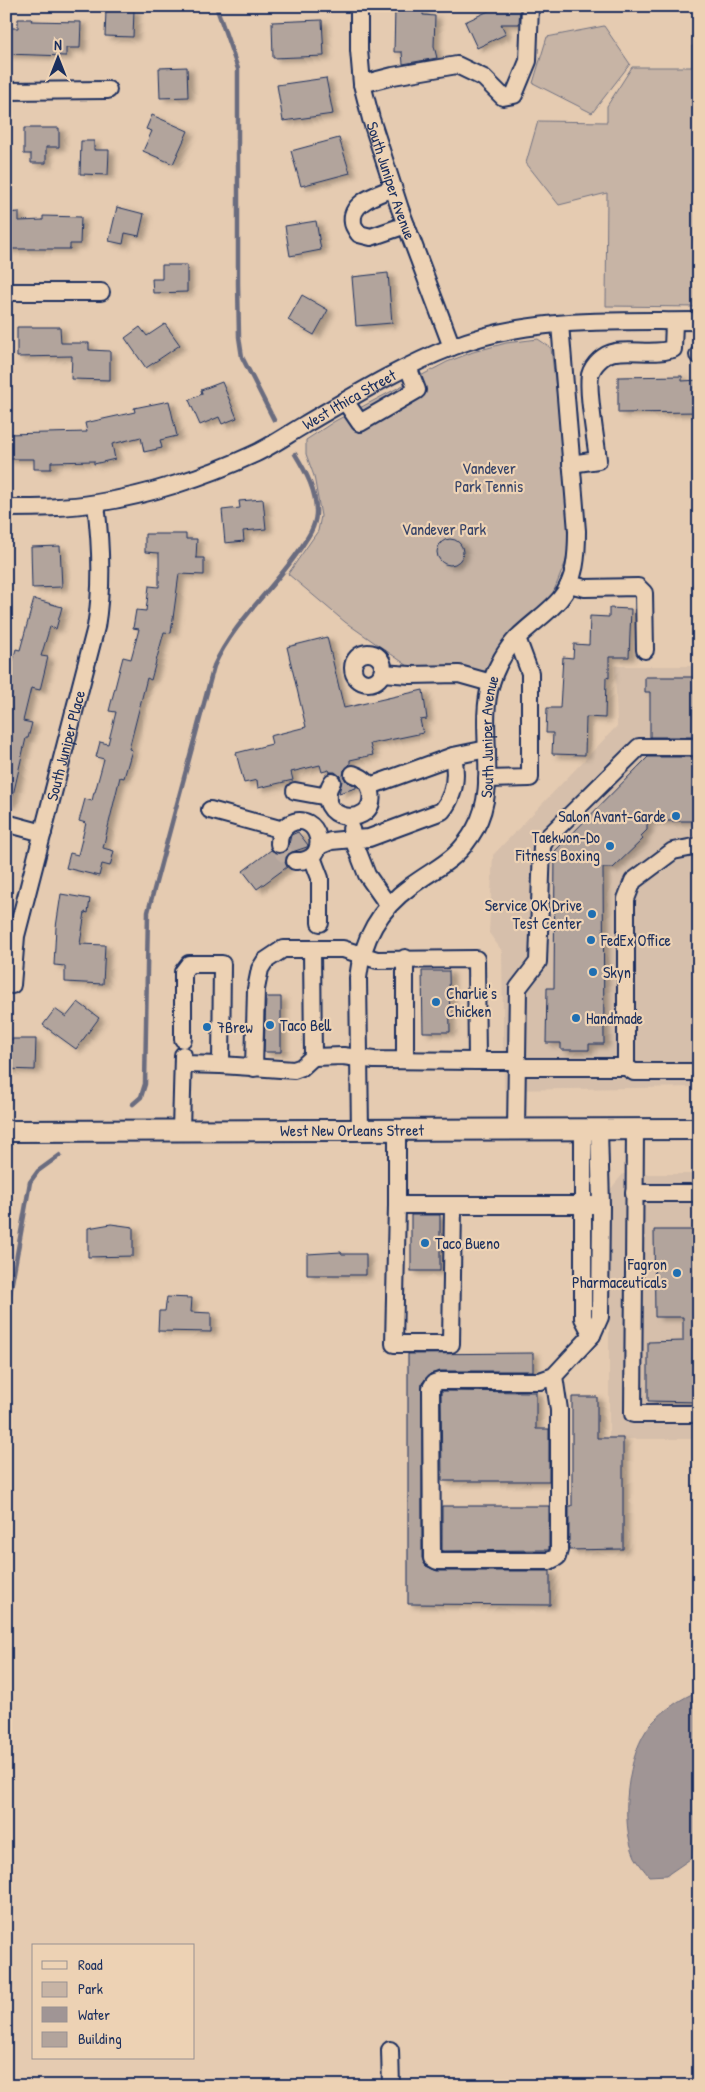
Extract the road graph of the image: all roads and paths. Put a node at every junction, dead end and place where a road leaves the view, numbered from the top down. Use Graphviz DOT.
graph roads {
  1 [pos="359,6"];
  2 [pos="530,6"];
  3 [pos="362,84"];
  4 [pos="108,90"];
  5 [pos="6,91"];
  6 [pos="393,188"];
  7 [pos="406,225"];
  8 [pos="6,292"];
  9 [pos="101,292"];
  10 [pos="699,321"];
  11 [pos="674,322"];
  12 [pos="560,324"];
  13 [pos="452,347"];
  14 [pos="408,367"];
  15 [pos="345,401"];
  16 [pos="571,464"];
  17 [pos="96,504"];
  18 [pos="6,508"];
  19 [pos="569,584"];
  20 [pos="517,638"];
  21 [pos="645,650"];
  22 [pos="382,672"];
  23 [pos="491,683"];
  24 [pos="699,747"];
  25 [pos="487,749"];
  26 [pos="452,756"];
  27 [pos="353,774"];
  28 [pos="487,779"];
  29 [pos="370,786"];
  30 [pos="296,792"];
  31 [pos="210,810"];
  32 [pos="353,817"];
  33 [pos="6,823"];
  34 [pos="43,833"];
  35 [pos="353,839"];
  36 [pos="699,846"];
  37 [pos="315,851"];
  38 [pos="296,861"];
  39 [pos="388,905"];
  40 [pos="320,923"];
  41 [pos="312,949"];
  42 [pos="362,956"];
  43 [pos="405,958"];
  44 [pos="12,985"];
  45 [pos="183,1052"];
  46 [pos="313,1057"];
  47 [pos="358,1058"];
  48 [pos="405,1060"];
  49 [pos="477,1061"];
  50 [pos="517,1064"];
  51 [pos="221,1065"];
  52 [pos="626,1067"];
  53 [pos="254,1068"];
  54 [pos="699,1072"];
  55 [pos="591,1129"];
  56 [pos="635,1129"];
  57 [pos="699,1129"];
  58 [pos="181,1130"];
  59 [pos="397,1130"];
  60 [pos="516,1130"];
  61 [pos="6,1131"];
  62 [pos="360,1131"];
  63 [pos="634,1193"];
  64 [pos="699,1193"];
  65 [pos="398,1205"];
  66 [pos="452,1206"];
  67 [pos="583,1206"];
  68 [pos="601,1206"];
  69 [pos="592,1334"];
  70 [pos="554,1376"];
  71 [pos="699,1414"];
  72 [pos="390,2050"];
  73 [pos="391,2086"];
  1 -- 3 [label="street, South Juniper Avenue"];
  2 -- 3 [label="street"];
  3 -- 6 [label="street, South Juniper Avenue"];
  4 -- 5 [label="street"];
  6 -- 7 [label="street, South Juniper Avenue"];
  6 -- 7 [label="street"];
  7 -- 13 [label="street, South Juniper Avenue"];
  8 -- 9 [label="street"];
  10 -- 11 [label="street, West Ithica Street"];
  11 -- 12 [label="street, West Ithica Street"];
  11 -- 16 [label="street"];
  12 -- 13 [label="street, West Ithica Street"];
  12 -- 16 [label="street, South Juniper Avenue"];
  13 -- 14 [label="street, West Ithica Street"];
  14 -- 15 [label="street, West Ithica Street"];
  14 -- 15 [label="street"];
  15 -- 17 [label="street, West Ithica Street"];
  16 -- 19 [label="street, South Juniper Avenue"];
  17 -- 18 [label="street, West Ithica Street"];
  17 -- 34 [label="street, South Juniper Place"];
  19 -- 20 [label="street, South Juniper Avenue"];
  19 -- 21 [label="street"];
  20 -- 23 [label="street, South Juniper Avenue"];
  20 -- 28 [label="street"];
  22 -- 23 [label="street"];
  23 -- 25 [label="street, South Juniper Avenue"];
  24 -- 50 [label="street"];
  25 -- 26 [label="street"];
  25 -- 28 [label="street, South Juniper Avenue"];
  26 -- 29 [label="street"];
  26 -- 35 [label="street"];
  27 -- 29 [label="street"];
  28 -- 39 [label="street, South Juniper Avenue"];
  29 -- 32 [label="street"];
  30 -- 32 [label="street"];
  31 -- 37 [label="street"];
  32 -- 35 [label="street"];
  33 -- 34 [label="street"];
  34 -- 44 [label="street, South Juniper Place"];
  35 -- 37 [label="street"];
  35 -- 39 [label="street"];
  36 -- 52 [label="street"];
  37 -- 38 [label="street"];
  37 -- 40 [label="street"];
  39 -- 42 [label="street, South Juniper Avenue"];
  41 -- 42 [label="street"];
  41 -- 46 [label="street"];
  41 -- 53 [label="street"];
  42 -- 43 [label="street"];
  42 -- 47 [label="street, South Juniper Avenue"];
  43 -- 48 [label="street"];
  43 -- 49 [label="street"];
  45 -- 51 [label="street"];
  45 -- 51 [label="street"];
  45 -- 58 [label="street"];
  46 -- 47 [label="street"];
  46 -- 53 [label="street"];
  47 -- 48 [label="street"];
  47 -- 62 [label="street, South Juniper Avenue"];
  48 -- 49 [label="street"];
  49 -- 50 [label="street"];
  50 -- 52 [label="street"];
  50 -- 60 [label="street"];
  51 -- 53 [label="street"];
  52 -- 54 [label="street"];
  55 -- 56 [label="main road, West New Orleans Street"];
  55 -- 60 [label="main road, West New Orleans Street"];
  55 -- 67 [label="street"];
  55 -- 68 [label="street"];
  56 -- 57 [label="main road, West New Orleans Street"];
  56 -- 63 [label="street"];
  58 -- 61 [label="main road, West New Orleans Street"];
  58 -- 62 [label="main road, West New Orleans Street"];
  59 -- 60 [label="main road, West New Orleans Street"];
  59 -- 62 [label="main road, West New Orleans Street"];
  59 -- 65 [label="street"];
  63 -- 64 [label="street"];
  63 -- 71 [label="street"];
  65 -- 66 [label="street"];
  65 -- 66 [label="street"];
  66 -- 67 [label="street"];
  67 -- 68 [label="street"];
  67 -- 69 [label="street"];
  68 -- 69 [label="street"];
  69 -- 70 [label="street"];
  70 -- 70 [label="street"];
  72 -- 73 [label="street"];
}
